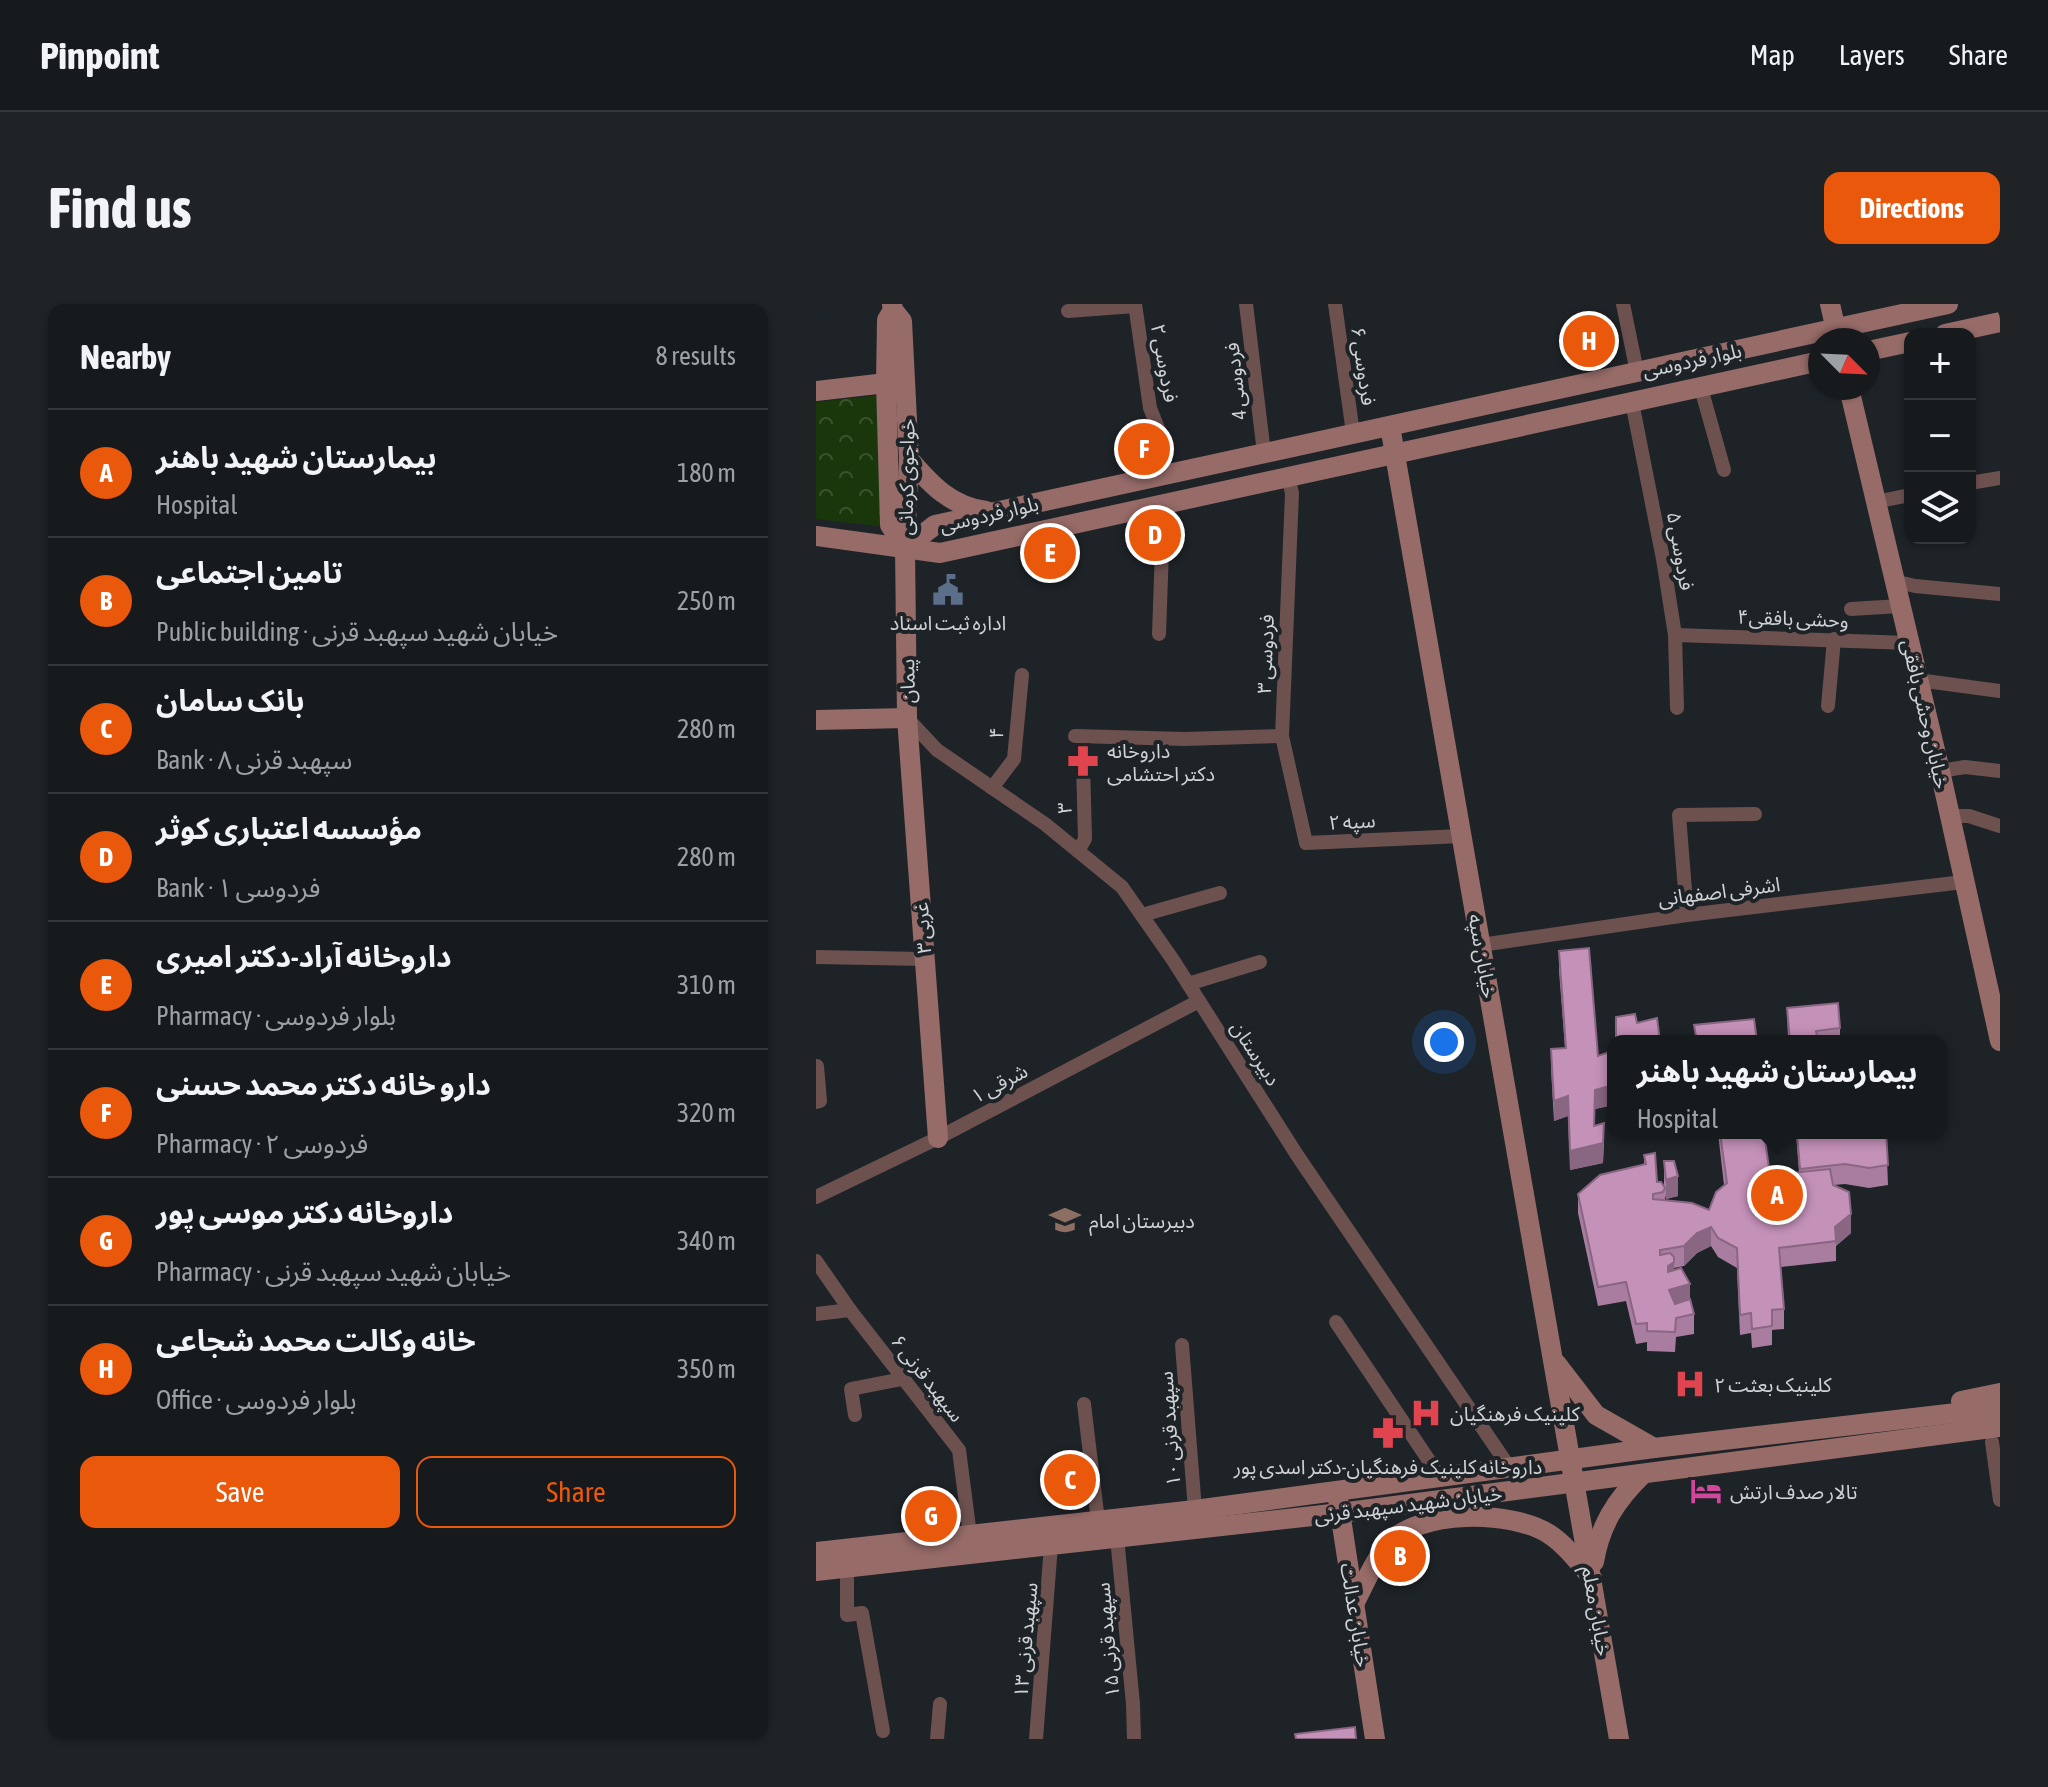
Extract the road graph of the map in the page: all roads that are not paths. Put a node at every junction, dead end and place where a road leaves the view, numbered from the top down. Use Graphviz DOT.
graph roads {
  1 [pos="1246,304"];
  2 [pos="1335,304"];
  3 [pos="1623,304"];
  4 [pos="1830,304"];
  5 [pos="1948,304"];
  6 [pos="1135,305"];
  7 [pos="892,307"];
  8 [pos="1068,311"];
  9 [pos="2000,322"];
  10 [pos="1835,328"];
  11 [pos="1858,328"];
  12 [pos="1972,328"];
  13 [pos="1808,339"];
  14 [pos="1904,343"];
  15 [pos="1880,348"];
  16 [pos="1808,364"];
  17 [pos="1637,372"];
  18 [pos="886,383"];
  19 [pos="1701,388"];
  20 [pos="816,391"];
  21 [pos="1852,400"];
  22 [pos="1632,402"];
  23 [pos="1390,426"];
  24 [pos="1353,433"];
  25 [pos="1264,453"];
  26 [pos="1395,454"];
  27 [pos="909,459"];
  28 [pos="1724,470"];
  29 [pos="1164,475"];
  30 [pos="1288,477"];
  31 [pos="2000,478"];
  32 [pos="1976,482"];
  33 [pos="1904,496"];
  34 [pos="1875,502"];
  35 [pos="1159,505"];
  36 [pos="994,512"];
  37 [pos="816,536"];
  38 [pos="905,548"];
  39 [pos="1894,581"];
  40 [pos="2000,594"];
  41 [pos="1900,606"];
  42 [pos="1851,609"];
  43 [pos="1159,634"];
  44 [pos="1675,635"];
  45 [pos="1834,639"];
  46 [pos="1909,643"];
  47 [pos="1022,675"];
  48 [pos="1918,680"];
  49 [pos="2000,691"];
  50 [pos="1828,706"];
  51 [pos="1677,708"];
  52 [pos="907,718"];
  53 [pos="816,720"];
  54 [pos="1075,736"];
  55 [pos="1282,736"];
  56 [pos="1083,761"];
  57 [pos="1940,771"];
  58 [pos="2000,771"];
  59 [pos="992,788"];
  60 [pos="1755,814"];
  61 [pos="1949,816"];
  62 [pos="2000,826"];
  63 [pos="1462,836"];
  64 [pos="1078,851"];
  65 [pos="1963,882"];
  66 [pos="1220,893"];
  67 [pos="1142,915"];
  68 [pos="1687,915"];
  69 [pos="1481,945"];
  70 [pos="816,957"];
  71 [pos="924,959"];
  72 [pos="1260,962"];
  73 [pos="1188,984"];
  74 [pos="1199,1001"];
  75 [pos="2000,1041"];
  76 [pos="817,1066"];
  77 [pos="818,1101"];
  78 [pos="938,1138"];
  79 [pos="816,1197"];
  80 [pos="816,1261"];
  81 [pos="850,1310"];
  82 [pos="816,1314"];
  83 [pos="1336,1322"];
  84 [pos="1182,1345"];
  85 [pos="1553,1359"];
  86 [pos="902,1379"];
  87 [pos="2000,1393"];
  88 [pos="1084,1404"];
  89 [pos="2000,1408"];
  90 [pos="855,1415"];
  91 [pos="1921,1415"];
  92 [pos="1998,1435"];
  93 [pos="1654,1448"];
  94 [pos="1571,1459"];
  95 [pos="1509,1467"];
  96 [pos="1643,1474"];
  97 [pos="1440,1477"];
  98 [pos="1575,1483"];
  99 [pos="1336,1492"];
  100 [pos="2000,1500"];
  101 [pos="1195,1510"];
  102 [pos="1340,1513"];
  103 [pos="1098,1521"];
  104 [pos="970,1535"];
  105 [pos="1117,1537"];
  106 [pos="1051,1545"];
  107 [pos="816,1552"];
  108 [pos="847,1568"];
  109 [pos="816,1571"];
  110 [pos="1592,1578"];
  111 [pos="1354,1604"];
  112 [pos="940,1704"];
  113 [pos="883,1731"];
  114 [pos="937,1739"];
  115 [pos="1036,1739"];
  116 [pos="1134,1739"];
  117 [pos="1375,1739"];
  118 [pos="1619,1739"];
  1 -- 25 [label="street, فردوسی 4"];
  2 -- 24 [label="street, فردوسی ۶"];
  3 -- 17 [label="street"];
  4 -- 10 [label="main road"];
  5 -- 11 [label="main road, بلوار فردوسی"];
  6 -- 8 [label="street"];
  6 -- 29 [label="street, فردوسی ۲"];
  7 -- 18 [label="main road, خواجوی کرمانی"];
  7 -- 27 [label="main road, خواجوی کرمانی"];
  9 -- 12 [label="main road"];
  13 -- 17 [label="main road, بلوار فردوسی"];
  14 -- 15 [label="main road"];
  16 -- 19 [label="main road, بلوار فردوسی"];
  17 -- 23 [label="main road, بلوار فردوسی"];
  18 -- 20 [label="main road"];
  18 -- 38 [label="main road, خواجوی کرمانی"];
  19 -- 22 [label="main road, بلوار فردوسی"];
  19 -- 28 [label="street"];
  21 -- 34 [label="main road, خیابان وحشی بافقی"];
  22 -- 26 [label="main road, بلوار فردوسی"];
  22 -- 44 [label="street, فردوسی ۵"];
  23 -- 24 [label="main road, بلوار فردوسی"];
  23 -- 26 [label="main road, خیابان سپه"];
  24 -- 25 [label="main road, بلوار فردوسی"];
  25 -- 29 [label="main road, بلوار فردوسی"];
  26 -- 30 [label="main road, بلوار فردوسی"];
  26 -- 63 [label="main road, خیابان سپه"];
  27 -- 36 [label="main road"];
  27 -- 38 [label="main road, خواجوی کرمانی"];
  29 -- 36 [label="main road, بلوار فردوسی"];
  30 -- 35 [label="main road, بلوار فردوسی"];
  30 -- 55 [label="street, فردوسی ۳"];
  31 -- 32 [label="street"];
  33 -- 34 [label="street"];
  34 -- 39 [label="main road, خیابان وحشی بافقی"];
  35 -- 38 [label="main road, بلوار فردوسی"];
  35 -- 43 [label="street"];
  36 -- 38 [label="main road, بلوار فردوسی"];
  37 -- 38 [label="main road"];
  38 -- 52 [label="main road, پیمان"];
  39 -- 40 [label="street"];
  39 -- 41 [label="main road, خیابان وحشی بافقی"];
  41 -- 42 [label="street"];
  41 -- 46 [label="main road, خیابان وحشی بافقی"];
  44 -- 45 [label="street, وحشی بافقی۴"];
  44 -- 51 [label="street, فردوسی ۵"];
  45 -- 46 [label="street, وحشی بافقی۴"];
  45 -- 50 [label="street"];
  46 -- 48 [label="main road, خیابان وحشی بافقی"];
  47 -- 59 [label="street, ۴"];
  48 -- 49 [label="street"];
  48 -- 57 [label="main road, خیابان وحشی بافقی"];
  52 -- 53 [label="main road"];
  52 -- 59 [label="street, دبیرستان"];
  52 -- 71 [label="main road, ۳ غربی"];
  54 -- 55 [label="street"];
  55 -- 63 [label="street, سپه ۲"];
  56 -- 64 [label="street, ۳"];
  57 -- 58 [label="street"];
  57 -- 61 [label="main road, خیابان وحشی بافقی"];
  59 -- 64 [label="street, دبیرستان"];
  60 -- 68 [label="street"];
  61 -- 62 [label="street"];
  61 -- 65 [label="main road, خیابان وحشی بافقی"];
  63 -- 69 [label="main road, خیابان سپه"];
  64 -- 67 [label="street, دبیرستان"];
  65 -- 68 [label="street, اشرفی اصفهانی"];
  65 -- 75 [label="main road, خیابان وحشی بافقی"];
  66 -- 67 [label="street"];
  67 -- 73 [label="street, دبیرستان"];
  68 -- 69 [label="street, اشرفی اصفهانی"];
  69 -- 85 [label="main road, خیابان سپه"];
  70 -- 71 [label="street"];
  71 -- 78 [label="main road, ۳ غربی"];
  72 -- 73 [label="street"];
  73 -- 74 [label="street, دبیرستان"];
  74 -- 78 [label="street, شرقی ۱"];
  74 -- 95 [label="street, دبیرستان"];
  76 -- 77 [label="street"];
  78 -- 79 [label="street, شرقی ۱"];
  80 -- 81 [label="street, سپهبد قرنی ۶"];
  81 -- 82 [label="street"];
  81 -- 86 [label="street, سپهبد قرنی ۶"];
  83 -- 97 [label="street"];
  84 -- 101 [label="street, سپهبد قرنی ۱۰"];
  85 -- 93 [label="main road"];
  85 -- 94 [label="main road, خیابان سپه"];
  86 -- 90 [label="street"];
  86 -- 104 [label="street, سپهبد قرنی ۶"];
  87 -- 91 [label="main road"];
  88 -- 103 [label="street"];
  89 -- 91 [label="main road, خیابان شهید سپهبد قرنی"];
  91 -- 93 [label="main road, خیابان شهید سپهبد قرنی"];
  92 -- 96 [label="main road, خیابان شهید سپهبد قرنی"];
  92 -- 100 [label="street"];
  93 -- 94 [label="main road, خیابان شهید سپهبد قرنی"];
  94 -- 95 [label="main road, خیابان شهید سپهبد قرنی"];
  94 -- 98 [label="main road, خیابان معلم"];
  95 -- 97 [label="main road, خیابان شهید سپهبد قرنی"];
  96 -- 98 [label="main road, خیابان شهید سپهبد قرنی"];
  96 -- 110 [label="main road"];
  97 -- 99 [label="main road, خیابان شهید سپهبد قرنی"];
  98 -- 102 [label="main road, خیابان شهید سپهبد قرنی"];
  98 -- 110 [label="main road, خیابان معلم"];
  99 -- 101 [label="main road, خیابان شهید سپهبد قرنی"];
  99 -- 102 [label="main road, خیابان عدالت"];
  101 -- 103 [label="main road, خیابان شهید سپهبد قرنی"];
  102 -- 105 [label="main road, خیابان شهید سپهبد قرنی"];
  102 -- 111 [label="main road, خیابان عدالت"];
  103 -- 104 [label="main road, خیابان شهید سپهبد قرنی"];
  104 -- 107 [label="main road, خیابان شهید سپهبد قرنی"];
  105 -- 106 [label="main road, خیابان شهید سپهبد قرنی"];
  105 -- 116 [label="street, سپهبد قرنی ۱۵"];
  106 -- 108 [label="main road, خیابان شهید سپهبد قرنی"];
  106 -- 115 [label="street, سپهبد قرنی ۱۳"];
  108 -- 109 [label="main road, خیابان شهید سپهبد قرنی"];
  108 -- 113 [label="street"];
  110 -- 111 [label="main road"];
  110 -- 118 [label="main road, خیابان معلم"];
  111 -- 117 [label="main road, خیابان عدالت"];
  112 -- 114 [label="street"];
}
